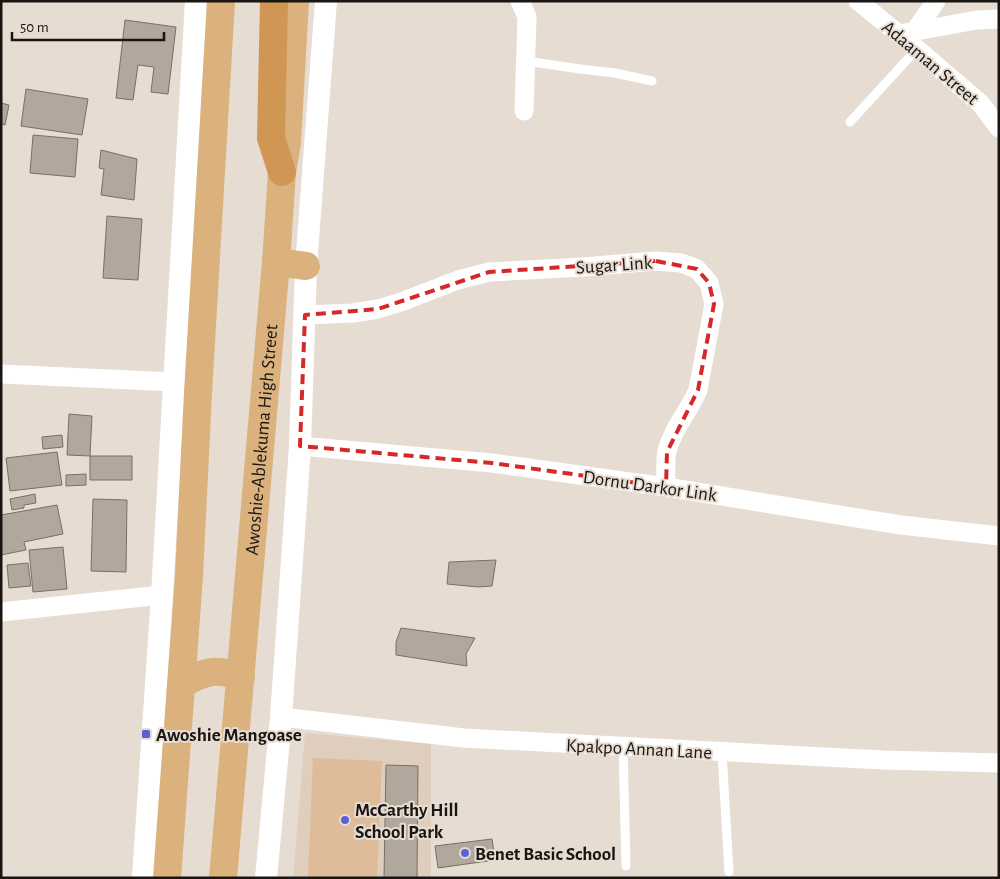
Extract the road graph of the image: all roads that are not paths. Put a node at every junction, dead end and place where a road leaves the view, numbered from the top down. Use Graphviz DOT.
graph roads {
  1 [pos="196,1"];
  2 [pos="221,1"];
  3 [pos="274,1"];
  4 [pos="295,1"];
  5 [pos="326,1"];
  6 [pos="520,1"];
  7 [pos="858,1"];
  8 [pos="936,1"];
  9 [pos="999,19"];
  10 [pos="910,38"];
  11 [pos="526,61"];
  12 [pos="652,81"];
  13 [pos="524,111"];
  14 [pos="850,122"];
  15 [pos="999,128"];
  16 [pos="282,172"];
  17 [pos="276,262"];
  18 [pos="306,266"];
  19 [pos="305,315"];
  20 [pos="1,374"];
  21 [pos="175,382"];
  22 [pos="300,446"];
  23 [pos="666,487"];
  24 [pos="999,536"];
  25 [pos="162,595"];
  26 [pos="1,612"];
  27 [pos="241,676"];
  28 [pos="182,684"];
  29 [pos="281,717"];
  30 [pos="623,747"];
  31 [pos="722,752"];
  32 [pos="999,763"];
  33 [pos="626,866"];
  34 [pos="729,872"];
  35 [pos="143,878"];
  36 [pos="167,878"];
  37 [pos="223,878"];
  38 [pos="266,878"];
  1 -- 21 [label="street"];
  2 -- 28 [label="main road"];
  3 -- 16 [label="highway"];
  4 -- 16 [label="main road, Awoshie-Ablekuma High Street"];
  5 -- 18 [label="street, Awoshie-Ablekuma High Street"];
  6 -- 11 [label="street"];
  7 -- 10 [label="street, Adaaman Street"];
  8 -- 10 [label="street"];
  9 -- 10 [label="street"];
  10 -- 14 [label="lane"];
  10 -- 15 [label="street, Adaaman Street"];
  11 -- 12 [label="lane"];
  11 -- 13 [label="street"];
  16 -- 17 [label="main road, Awoshie-Ablekuma High Street"];
  17 -- 18 [label="main road"];
  17 -- 27 [label="main road, Awoshie-Ablekuma High Street"];
  18 -- 19 [label="street, Awoshie-Ablekuma High Street"];
  19 -- 22 [label="street, Awoshie-Ablekuma High Street"];
  19 -- 23 [label="street, Sugar Link"];
  20 -- 21 [label="street"];
  21 -- 25 [label="street"];
  22 -- 23 [label="street, Dornu Darkor Link"];
  22 -- 29 [label="street, Awoshie-Ablekuma High Street"];
  23 -- 24 [label="street, Dornu Darkor Link"];
  25 -- 26 [label="street"];
  25 -- 35 [label="street"];
  27 -- 28 [label="main road"];
  27 -- 37 [label="main road, Awoshie-Ablekuma High Street"];
  28 -- 36 [label="main road"];
  29 -- 30 [label="street, Kpakpo Annan Lane"];
  29 -- 38 [label="street, Awoshie-Ablekuma High Street"];
  30 -- 31 [label="street, Kpakpo Annan Lane"];
  30 -- 33 [label="lane"];
  31 -- 32 [label="street, Kpakpo Annan Lane"];
  31 -- 34 [label="lane"];
}
